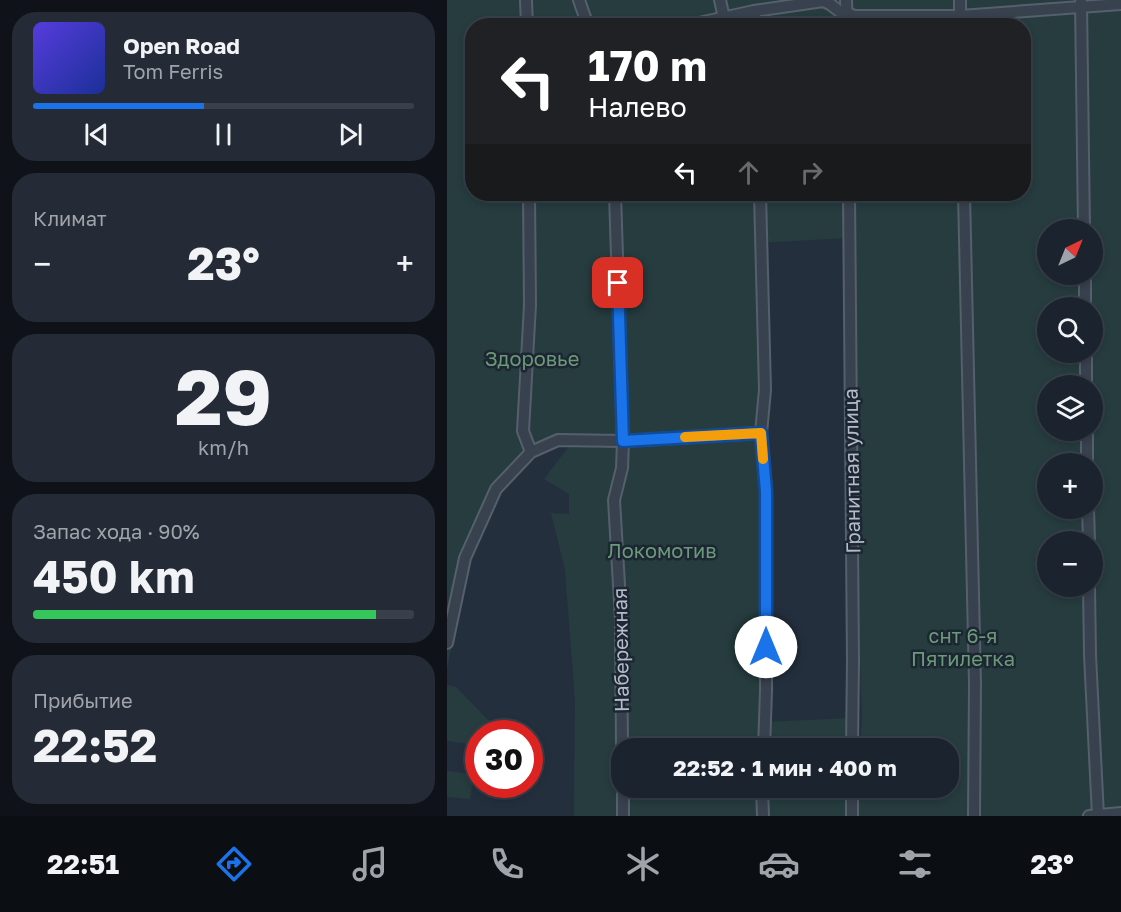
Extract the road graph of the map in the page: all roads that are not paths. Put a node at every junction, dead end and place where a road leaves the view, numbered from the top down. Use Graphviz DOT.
graph roads {
  1 [pos="526,0"];
  2 [pos="579,0"];
  3 [pos="720,0"];
  4 [pos="846,0"];
  5 [pos="960,0"];
  6 [pos="1081,3"];
  7 [pos="1121,4"];
  8 [pos="754,11"];
  9 [pos="847,14"];
  10 [pos="527,18"];
  11 [pos="585,18"];
  12 [pos="724,18"];
  13 [pos="755,18"];
  14 [pos="847,18"];
  15 [pos="897,18"];
  16 [pos="960,18"];
  17 [pos="980,18"];
  18 [pos="529,201"];
  19 [pos="615,201"];
  20 [pos="760,201"];
  21 [pos="849,201"];
  22 [pos="964,201"];
  23 [pos="1084,219"];
  24 [pos="761,433"];
  25 [pos="623,441"];
  26 [pos="531,452"];
  27 [pos="1089,597"];
  28 [pos="447,643"];
  29 [pos="622,738"];
  30 [pos="764,738"];
  31 [pos="852,738"];
  32 [pos="623,798"];
  33 [pos="762,798"];
  34 [pos="852,798"];
  35 [pos="1121,813"];
  36 [pos="623,816"];
  37 [pos="763,816"];
  38 [pos="852,816"];
  39 [pos="974,816"];
  40 [pos="1089,816"];
  41 [pos="1098,816"];
  1 -- 10 [label="street"];
  2 -- 11 [label="street"];
  3 -- 12 [label="street"];
  4 -- 9 [label="street"];
  5 -- 16 [label="street"];
  6 -- 7 [label="street"];
  6 -- 17 [label="street"];
  6 -- 23 [label="street"];
  8 -- 9 [label="street"];
  8 -- 12 [label="street"];
  8 -- 13 [label="street"];
  9 -- 14 [label="street"];
  9 -- 15 [label="street"];
  18 -- 26 [label="street"];
  19 -- 25 [label="street, Набережная"];
  20 -- 24 [label="street"];
  21 -- 31 [label="street, Гранитная улица"];
  22 -- 39 [label="street"];
  24 -- 25 [label="street"];
  24 -- 30 [label="street"];
  25 -- 26 [label="street"];
  25 -- 29 [label="street, Набережная"];
  26 -- 28 [label="street"];
  27 -- 41 [label="street"];
  32 -- 36 [label="street"];
  33 -- 37 [label="street"];
  34 -- 38 [label="street"];
  35 -- 41 [label="street"];
  40 -- 41 [label="street"];
}
